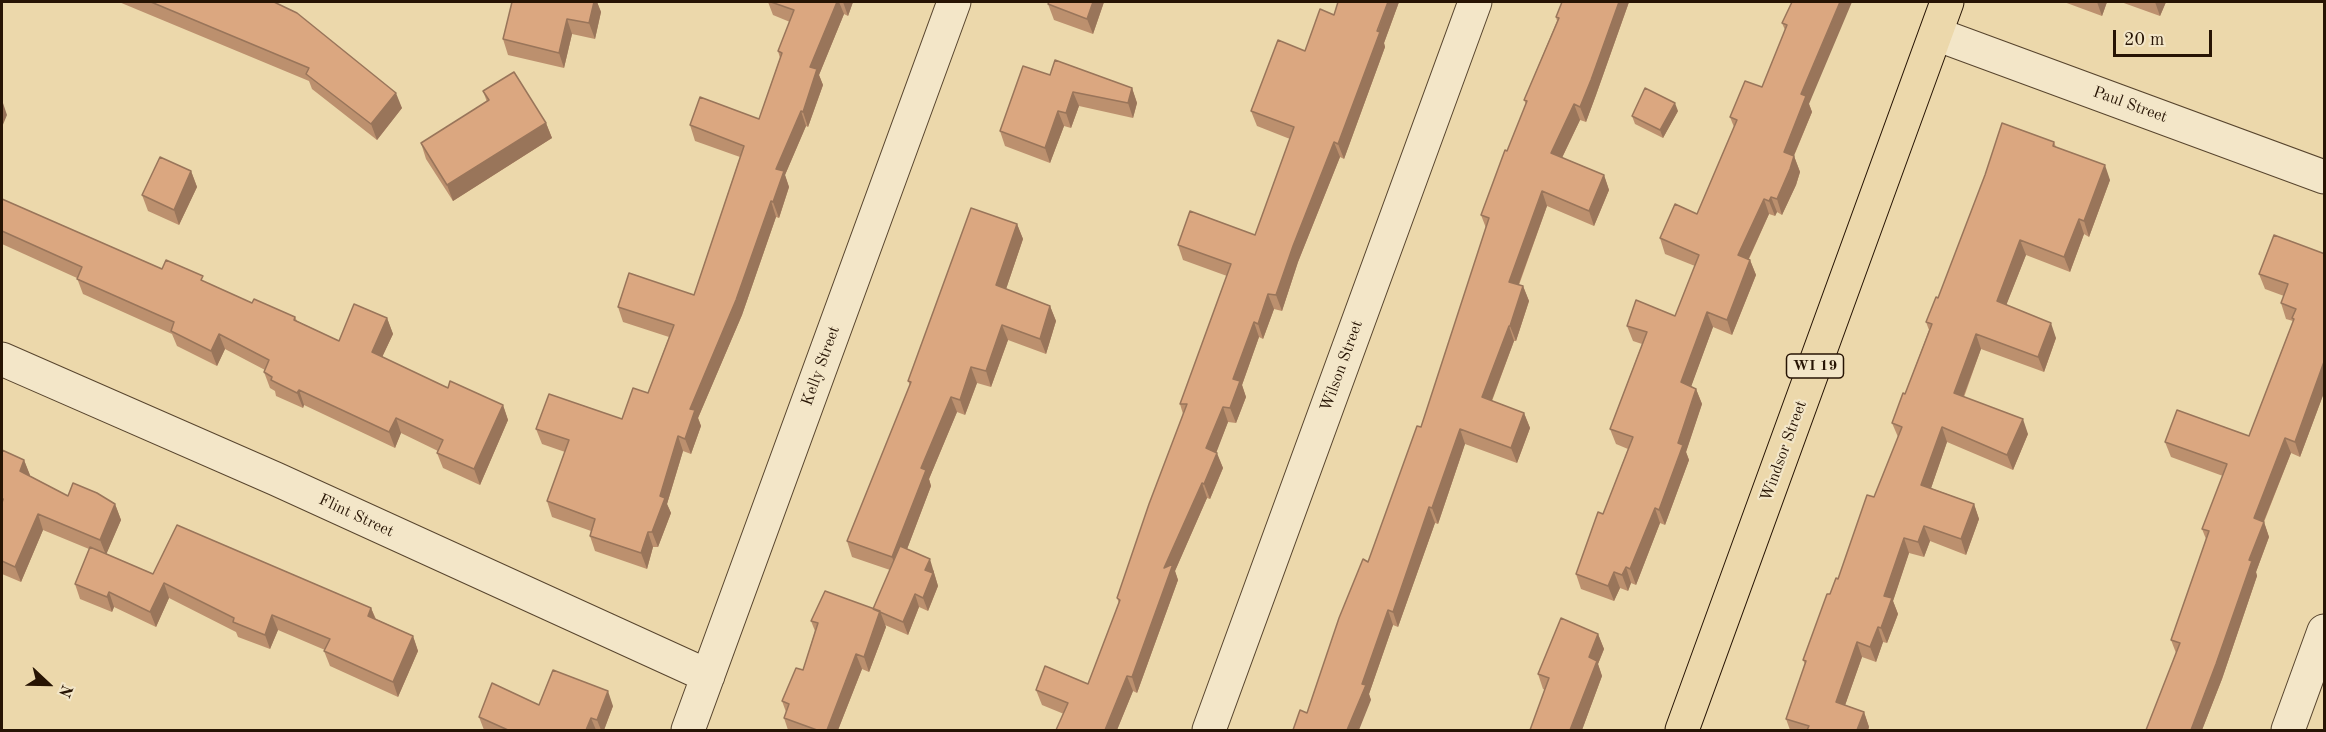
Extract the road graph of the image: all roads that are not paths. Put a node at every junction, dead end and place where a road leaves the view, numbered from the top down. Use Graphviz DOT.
graph roads {
  1 [pos="954,2"];
  2 [pos="1475,2"];
  3 [pos="1947,2"];
  4 [pos="1936,34"];
  5 [pos="2325,177"];
  6 [pos="2,360"];
  7 [pos="2325,631"];
  8 [pos="2318,670"];
  9 [pos="708,676"];
  10 [pos="688,730"];
  11 [pos="1209,730"];
  12 [pos="1682,730"];
  13 [pos="2288,730"];
  1 -- 9 [label="street, Kelly Street"];
  2 -- 11 [label="street, Wilson Street"];
  3 -- 4 [label="main road, Windsor Street / WI 19"];
  4 -- 5 [label="street, Paul Street"];
  4 -- 12 [label="main road, Windsor Street / WI 19"];
  6 -- 9 [label="street, Flint Street"];
  7 -- 8 [label="street"];
  8 -- 13 [label="street"];
  9 -- 10 [label="street, Kelly Street"];
}
